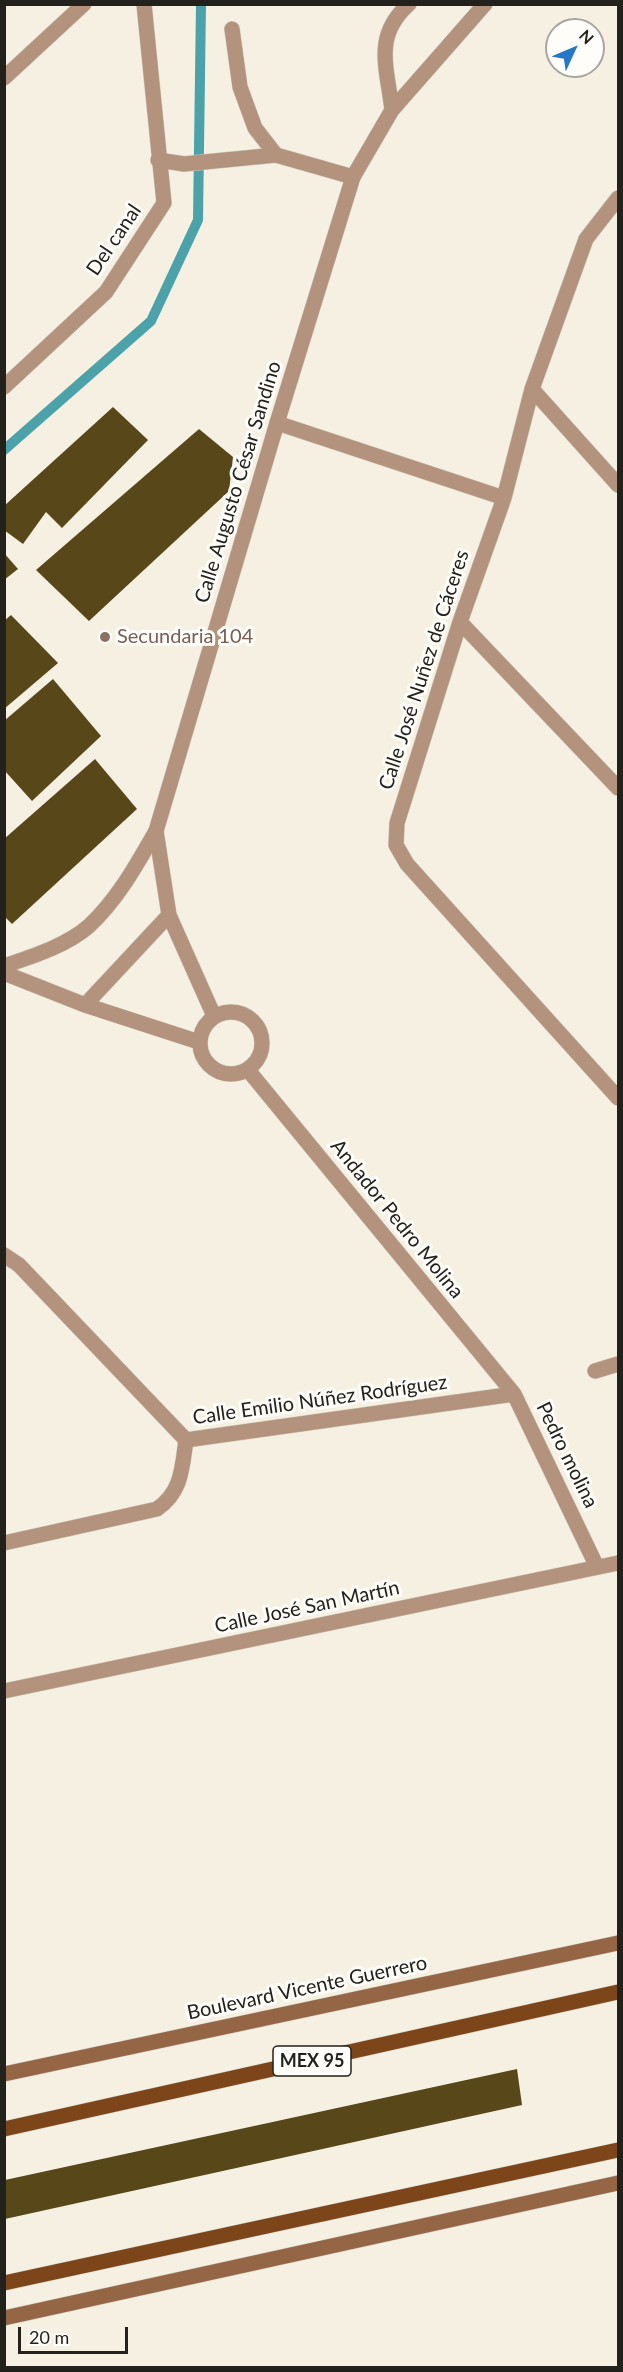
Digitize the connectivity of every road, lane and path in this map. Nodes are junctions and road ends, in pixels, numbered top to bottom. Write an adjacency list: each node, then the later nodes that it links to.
1 (84, 4): 6 (street)
2 (144, 4): 9 (street, Del canal)
3 (409, 4): 7 (street)
4 (485, 4): 7 (street, Calle Augusto César Sandino)
5 (232, 29): 8 (street)
6 (4, 78)
7 (392, 110): 10 (street, Calle Augusto César Sandino)
8 (276, 155): 9 (street); 10 (street)
9 (158, 160): 12 (street, Del canal)
10 (353, 177): 14 (street, Calle Augusto César Sandino)
11 (618, 198): 13 (street, Calle José Nuñez de Cáceres)
12 (4, 387)
13 (532, 389): 15 (street); 16 (street, Calle José Nuñez de Cáceres)
14 (277, 423): 16 (street); 19 (street, Calle Augusto César Sandino)
15 (618, 485)
16 (504, 498): 17 (street, Calle José Nuñez de Cáceres)
17 (460, 622): 18 (street); 27 (street, Calle José Nuñez de Cáceres)
18 (618, 788)
19 (156, 831): 20 (street); 21 (street, Calle Augusto César Sandino)
20 (169, 915): 23 (street); 24 (street)
21 (4, 966)
22 (4, 973): 23 (street)
23 (85, 1005): 25 (street)
24 (214, 1016): 25 (street); 26 (street)
25 (199, 1042): 26 (street)
26 (248, 1070): 31 (street, Andador Pedro Molina)
27 (618, 1098)
28 (4, 1255): 32 (street)
29 (618, 1364): 30 (street)
30 (596, 1371)
31 (514, 1394): 32 (street, Calle Emilio Núñez Rodríguez); 35 (street, Pedro molina)
32 (186, 1440): 33 (street, Calle Emilio Núñez Rodríguez)
33 (4, 1544)
34 (618, 1563): 35 (street, Calle José San Martín)
35 (597, 1567): 36 (street, Calle José San Martín)
36 (4, 1691)
37 (618, 1943): 39 (main road, Boulevard Vicente Guerrero)
38 (618, 1992): 40 (main road, MEX 95)
39 (4, 2074)
40 (4, 2128)
41 (618, 2150): 43 (main road)
42 (618, 2183): 44 (main road)
43 (4, 2283)
44 (4, 2318)

